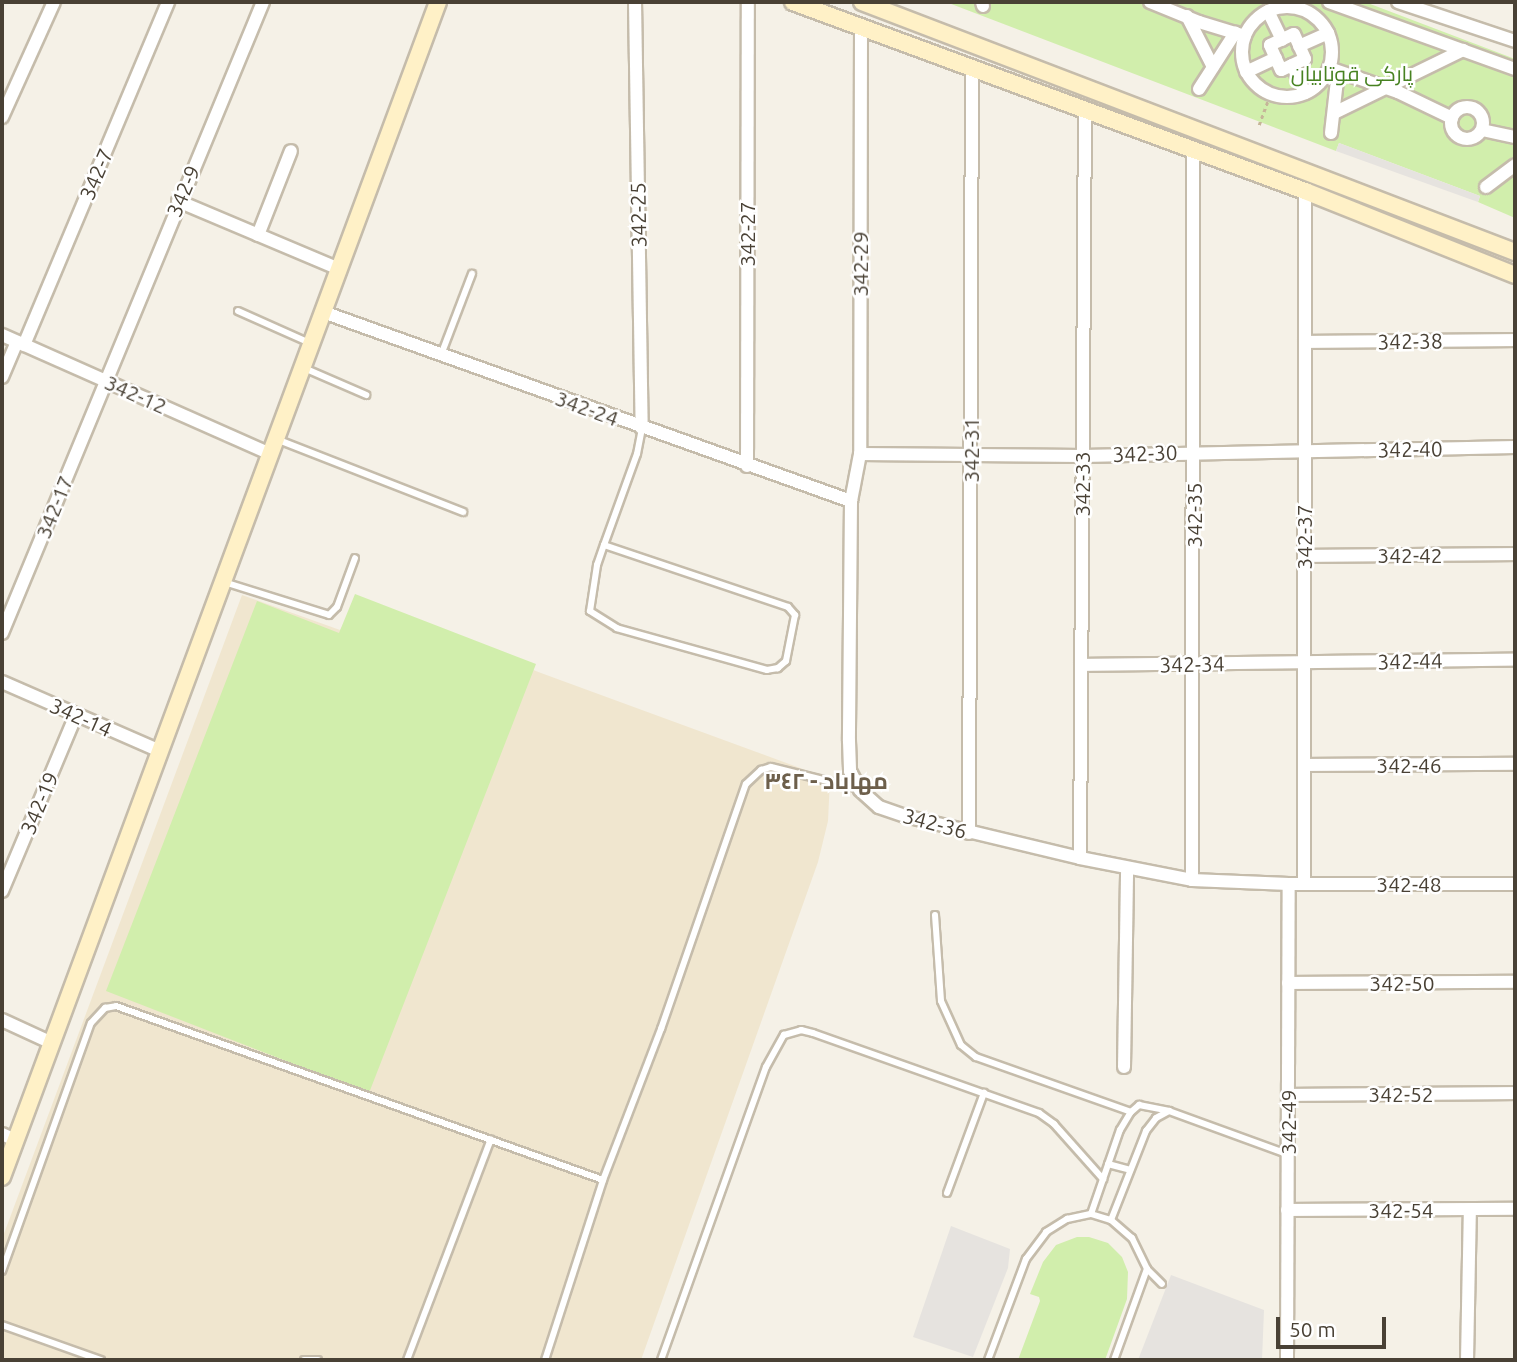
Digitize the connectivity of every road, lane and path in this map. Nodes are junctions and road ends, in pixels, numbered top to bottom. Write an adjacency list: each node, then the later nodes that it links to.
1 (54, 2): 36 (street)
2 (168, 2): 60 (street, 342-7)
3 (263, 2): 47 (street, 342-9)
4 (635, 2): 67 (street, 342-25)
5 (748, 2): 75 (street, 342-27)
6 (793, 2): 16 (main road)
7 (862, 2): 48 (main road)
8 (1150, 2): 14 (street)
9 (1329, 2): 22 (street)
10 (1398, 2): 13 (street)
11 (434, 3): 52 (main road)
12 (1303, 6): 15 (street); 17 (street)
13 (1424, 6): 20 (street)
14 (1180, 10): 18 (street); 25 (street)
15 (1268, 11): 18 (street); 19 (street)
16 (861, 26): 26 (main road); 73 (street, 342-29)
17 (1328, 33): 21 (street); 28 (street)
18 (1240, 35): 25 (street); 29 (street)
19 (1282, 40): 21 (street); 23 (street)
20 (1515, 41)
21 (1299, 46): 24 (street)
22 (1463, 50): 27 (street); 30 (street)
23 (1276, 58): 24 (street); 29 (street)
24 (1292, 65): 32 (street)
25 (1213, 67): 31 (street)
26 (972, 68): 34 (main road); 72 (street, 342-31)
27 (1515, 69)
28 (1333, 70): 30 (street); 32 (street); 35 (street)
29 (1246, 72): 33 (street)
30 (1385, 88): 35 (street); 37 (street)
31 (1199, 89)
32 (1306, 93): 33 (street)
33 (1270, 94): 38 (path)
34 (1086, 109): 42 (main road); 74 (street, 342-33)
35 (1334, 113): 40 (street)
36 (2, 117)
37 (1452, 118): 39 (street); 39 (street)
38 (1259, 125)
39 (1482, 130): 41 (street)
40 (1331, 133)
41 (1515, 137)
42 (1193, 149): 46 (main road); 71 (street, 342-35)
43 (291, 151): 49 (street)
44 (1515, 165): 45 (street)
45 (1486, 187)
46 (1305, 191): 50 (main road); 59 (street, 342-37)
47 (178, 201): 49 (street); 65 (street, 342-9)
48 (1442, 224): 50 (main road); 51 (main road)
49 (258, 235): 52 (street)
50 (1435, 243): 54 (main road)
51 (1515, 251)
52 (339, 269): 56 (main road)
53 (472, 274): 62 (lane)
54 (1515, 275)
55 (239, 311): 61 (lane)
56 (323, 312): 61 (main road); 62 (street, 342-24)
57 (2, 335): 60 (street, 342-12)
58 (1515, 340): 59 (street, 342-38)
59 (1305, 342): 70 (street, 342-37)
60 (21, 344): 64 (street, 342-7); 65 (street, 342-12)
61 (312, 344): 63 (main road)
62 (441, 355): 67 (street, 342-24)
63 (304, 368): 66 (lane); 68 (main road)
64 (2, 377)
65 (106, 381): 68 (street, 342-12); 83 (street, 342-17)
66 (366, 396)
67 (642, 428): 75 (street, 342-24); 78 (lane)
68 (273, 446): 77 (lane); 82 (main road)
69 (1515, 447): 70 (street, 342-40)
70 (1305, 450): 71 (street, 342-30); 80 (street, 342-37)
71 (1194, 451): 74 (street, 342-30); 86 (street, 342-35)
72 (971, 453): 73 (street, 342-30); 74 (street, 342-30); 94 (street, 342-31)
73 (860, 454): 76 (street, 342-29)
74 (1083, 456): 87 (street, 342-33)
75 (747, 466): 76 (street, 342-24)
76 (851, 501): 93 (street)
77 (463, 512)
78 (604, 545): 78 (lane)
79 (1515, 555): 80 (street, 342-42)
80 (1304, 556): 85 (street, 342-37)
81 (355, 558): 82 (lane)
82 (223, 582): 90 (main road)
83 (2, 633)
84 (1515, 660): 85 (street, 342-44)
85 (1304, 662): 86 (street, 342-34); 92 (street, 342-37)
86 (1194, 664): 87 (street, 342-34); 97 (street, 342-35)
87 (1081, 665): 95 (street, 342-33)
88 (2, 682): 89 (street, 342-14)
89 (76, 715): 90 (street, 342-14); 101 (street, 342-19)
90 (160, 751): 106 (main road)
91 (1515, 764): 92 (street, 342-46)
92 (1304, 765): 99 (street, 342-37)
93 (860, 790): 94 (street, 342-36); 120 (lane)
94 (969, 833): 95 (street, 342-36)
95 (1080, 858): 96 (street, 342-36)
96 (1127, 869): 97 (street, 342-36); 107 (street)
97 (1192, 880): 98 (street, 342-36)
98 (1289, 884): 99 (street, 342-36); 104 (street, 342-49)
99 (1304, 884): 100 (street, 342-48)
100 (1515, 884)
101 (2, 891)
102 (935, 915): 112 (lane)
103 (1515, 982): 104 (street, 342-50)
104 (1288, 984): 110 (street, 342-49)
105 (2, 1020): 106 (street)
106 (51, 1043): 113 (main road)
107 (1125, 1067)
108 (984, 1093): 119 (lane); 121 (lane); 136 (lane)
109 (1515, 1093): 110 (street, 342-52)
110 (1288, 1095): 115 (street, 342-49)
111 (1169, 1111): 112 (lane); 115 (lane); 117 (lane)
112 (1130, 1112): 116 (lane)
113 (8, 1137): 118 (main road)
114 (491, 1139): 120 (lane); 128 (lane); 134 (lane)
115 (1287, 1154): 123 (street, 342-49)
116 (1108, 1164): 117 (lane); 119 (lane)
117 (1130, 1170): 126 (lane)
118 (2, 1177)
119 (1103, 1179): 125 (lane)
120 (603, 1180): 135 (lane)
121 (947, 1193)
122 (1515, 1209): 124 (street, 342-54)
123 (1287, 1210): 124 (street, 342-54); 139 (street, 342-49)
124 (1470, 1210): 140 (street)
125 (1091, 1214): 126 (lane); 137 (lane)
126 (1111, 1220): 127 (lane)
127 (1147, 1269): 129 (lane); 138 (lane)
128 (2, 1271)
129 (1163, 1284)
130 (2, 1325): 131 (lane)
131 (101, 1360)
132 (304, 1360): 133 (lane)
133 (318, 1360)
134 (407, 1360)
135 (545, 1360)
136 (660, 1360)
137 (988, 1360)
138 (1114, 1360)
139 (1287, 1360)
140 (1467, 1360)

